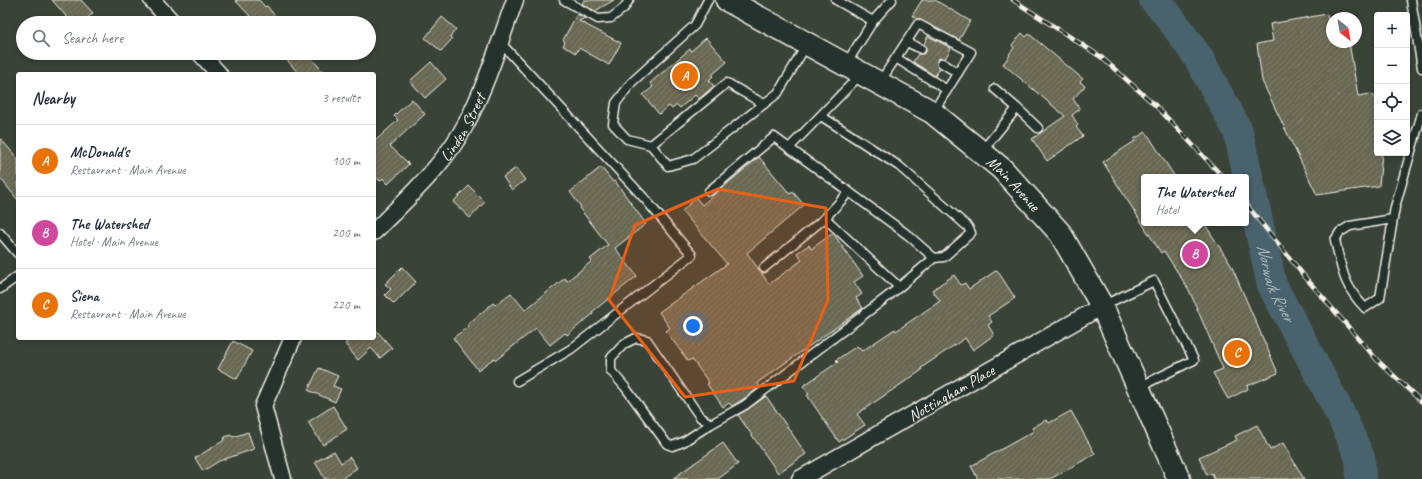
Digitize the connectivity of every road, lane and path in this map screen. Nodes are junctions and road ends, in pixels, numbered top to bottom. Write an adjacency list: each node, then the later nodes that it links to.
1 (152, 0): 10 (street)
2 (515, 0): 12 (street, Linden Street)
3 (564, 0): 4 (lane)
4 (629, 0)
5 (708, 0): 31 (lane)
6 (727, 0): 14 (main road, Main Avenue)
7 (836, 0): 11 (lane)
8 (892, 0): 11 (lane)
9 (1411, 0): 19 (lane)
10 (167, 16)
11 (873, 21): 22 (lane)
12 (499, 41): 38 (street, Linden Street); 48 (lane)
13 (907, 42): 15 (lane); 16 (lane); 21 (lane)
14 (807, 43): 22 (main road, Main Avenue); 25 (lane)
15 (920, 49)
16 (896, 58): 22 (lane); 24 (lane)
17 (206, 60): 20 (street)
18 (942, 63): 21 (lane)
19 (1422, 68)
20 (217, 72)
21 (958, 73): 24 (lane)
22 (862, 74): 27 (main road, Main Avenue); 29 (lane)
23 (995, 88): 26 (lane)
24 (947, 90): 27 (lane)
25 (764, 104): 31 (lane); 31 (lane)
26 (1017, 108): 30 (lane); 33 (lane)
27 (932, 112): 33 (main road, Main Avenue)
28 (1422, 113): 37 (lane)
29 (821, 116): 32 (lane); 41 (lane)
30 (1038, 128)
31 (652, 145)
32 (789, 148): 34 (lane); 35 (lane)
33 (981, 152): 46 (main road, Main Avenue)
34 (709, 191)
35 (849, 192): 36 (lane); 41 (lane)
36 (825, 218): 42 (lane); 44 (lane)
37 (1393, 219): 37 (lane)
38 (376, 230)
39 (0, 233): 40 (lane)
40 (16, 252)
41 (934, 258): 44 (lane)
42 (764, 268)
43 (16, 277): 45 (lane)
44 (899, 287): 50 (lane)
45 (0, 289)
46 (1102, 306): 49 (main road, Main Avenue); 49 (lane); 52 (street, Nottingham Place)
47 (292, 340): 51 (street)
48 (517, 380)
49 (1139, 388): 53 (main road, Main Avenue)
50 (711, 424): 50 (lane)
51 (283, 479)
52 (800, 479)
53 (1179, 479)

